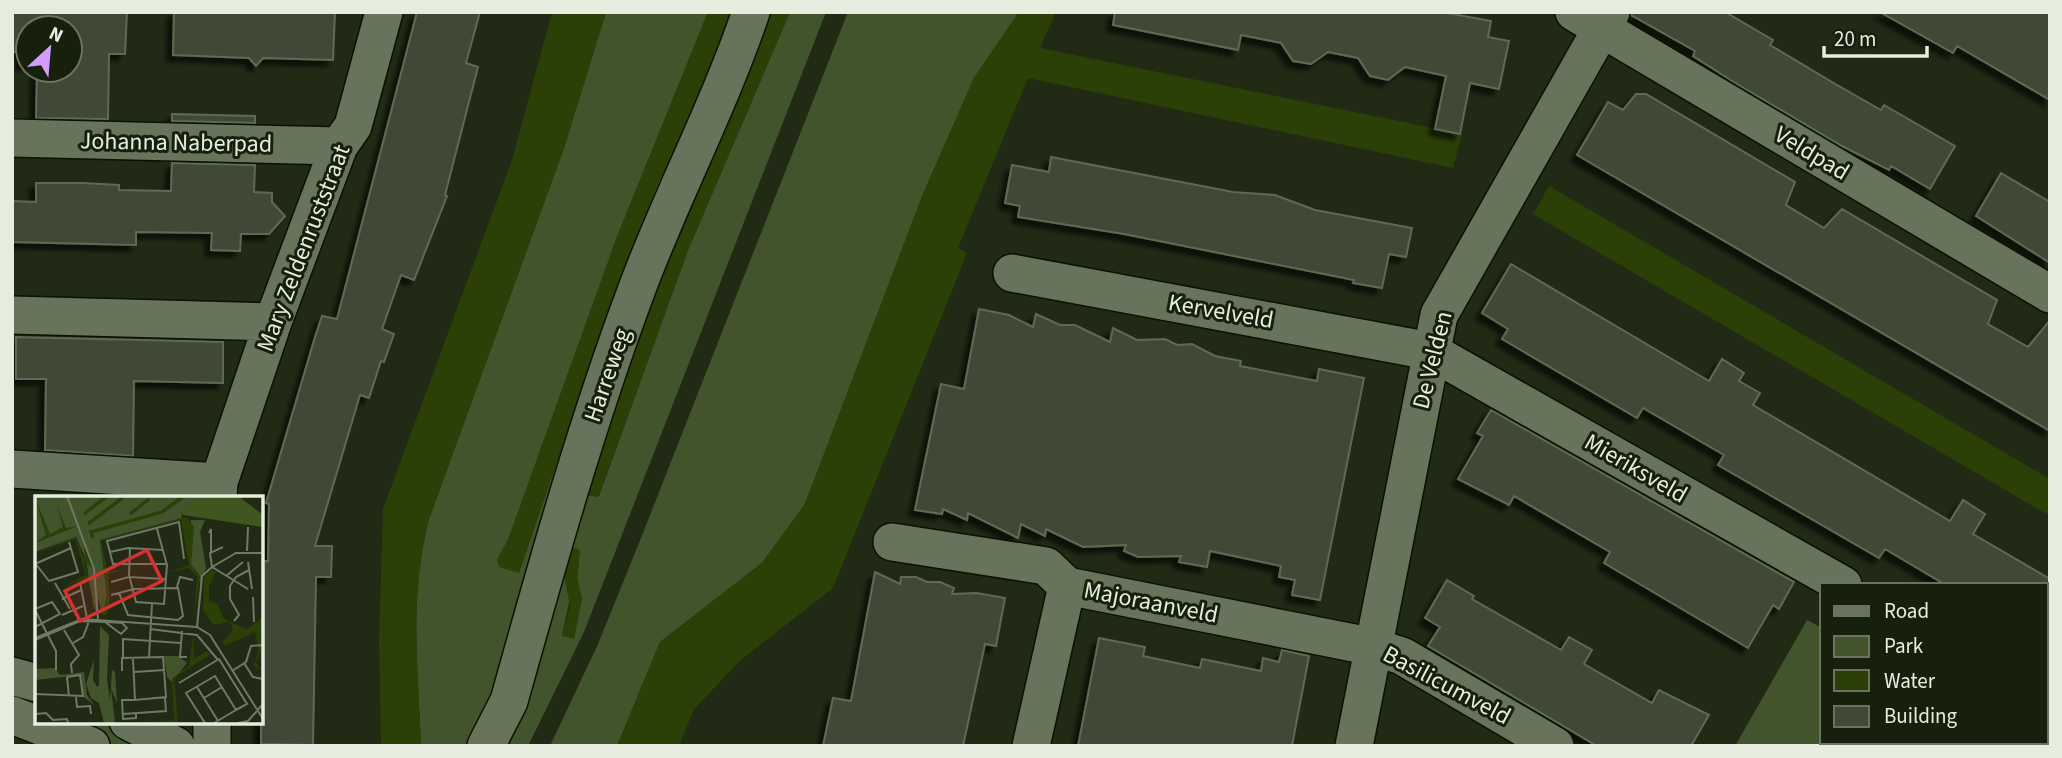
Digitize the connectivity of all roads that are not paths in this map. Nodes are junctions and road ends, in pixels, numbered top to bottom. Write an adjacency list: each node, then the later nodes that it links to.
1 (384, 12): 5 (street, Mary Zeldenruststraat)
2 (751, 12): 25 (street, Harreweg)
3 (1595, 17): 7 (street, Veldpad); 10 (street, De Velden)
4 (12, 138): 5 (street, Johanna Naberpad)
5 (339, 146): 9 (street, Mary Zeldenruststraat)
6 (1012, 273): 10 (street, Kervelveld)
7 (2050, 294)
8 (12, 315): 9 (street)
9 (273, 322): 12 (street, Mary Zeldenruststraat)
10 (1430, 352): 14 (street, Mieriksveld); 16 (street, De Velden)
11 (12, 470): 12 (street, Mary Zeldenruststraat)
12 (219, 490)
13 (892, 542): 15 (street, Majoraanveld)
14 (1839, 583)
15 (1067, 586): 16 (street, Majoraanveld); 26 (street)
16 (1374, 646): 27 (street, De Velden); 28 (street, Basilicumveld)
17 (12, 676): 18 (street)
18 (35, 683)
19 (12, 715): 22 (street)
20 (132, 723): 23 (street)
21 (212, 723): 24 (street)
22 (91, 746)
23 (176, 746)
24 (212, 746)
25 (486, 746)
26 (1031, 746)
27 (1354, 746)
28 (1555, 746)

